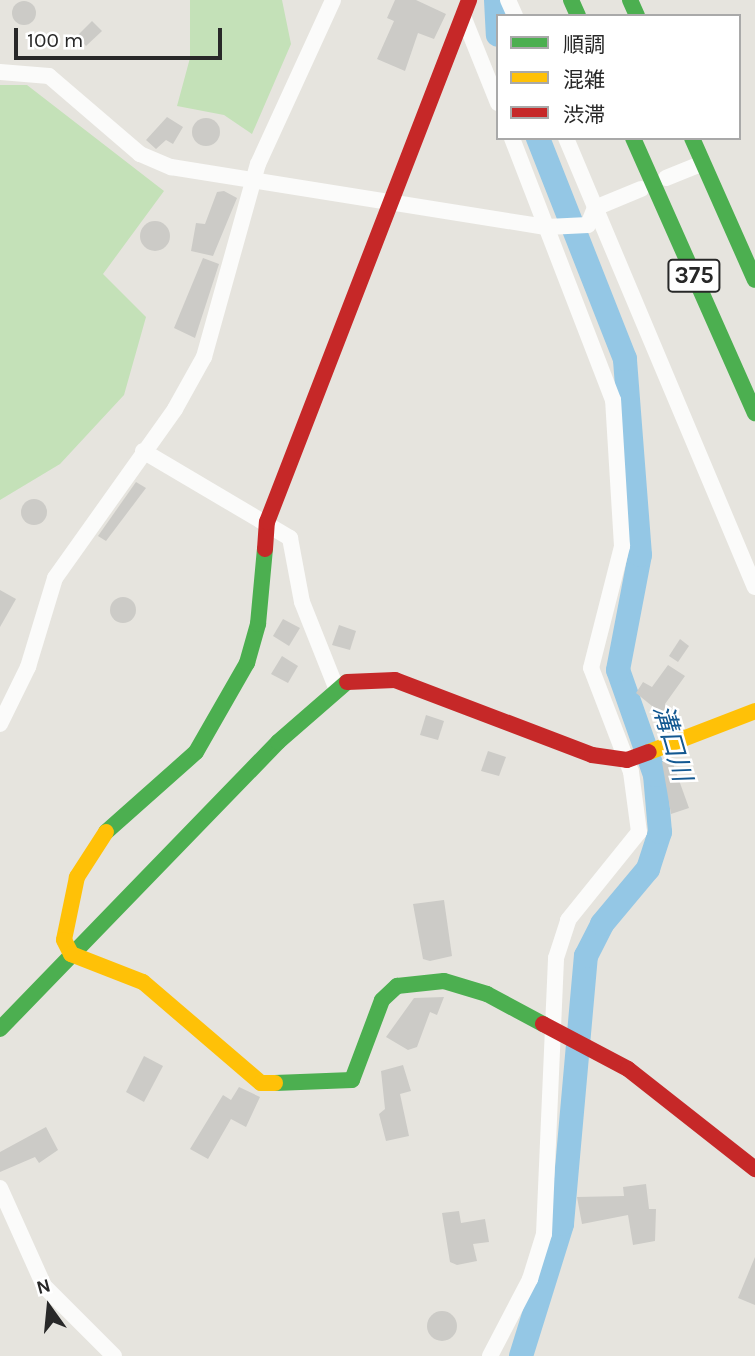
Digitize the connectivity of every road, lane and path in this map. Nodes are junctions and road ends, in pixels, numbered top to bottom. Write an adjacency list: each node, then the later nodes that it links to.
1 (333, 0): 12 (street)
2 (469, 0): 3 (main road)
3 (463, 16): 5 (street); 14 (main road)
4 (0, 72): 12 (street)
5 (496, 98)
6 (513, 140): 16 (street)
7 (567, 140): 15 (street)
8 (634, 140): 18 (main road, 375)
9 (693, 140): 10 (main road)
10 (704, 163): 11 (street); 17 (main road)
11 (666, 178)
12 (255, 179): 14 (street); 19 (street)
13 (641, 188): 15 (street)
14 (392, 200): 16 (street); 20 (main road)
15 (595, 208): 16 (street); 21 (street)
16 (547, 227): 25 (street)
17 (755, 280)
18 (755, 413)
19 (143, 451): 20 (street); 24 (street)
20 (267, 522): 22 (street); 26 (main road)
21 (755, 587)
22 (337, 690): 25 (main road); 26 (main road)
23 (755, 711): 25 (main road)
24 (0, 724)
25 (627, 760): 27 (street)
26 (71, 954): 27 (main road); 28 (main road)
27 (548, 1021): 29 (main road); 32 (street)
28 (0, 1029)
29 (755, 1169)
30 (0, 1188): 31 (street)
31 (114, 1356)
32 (490, 1356)

